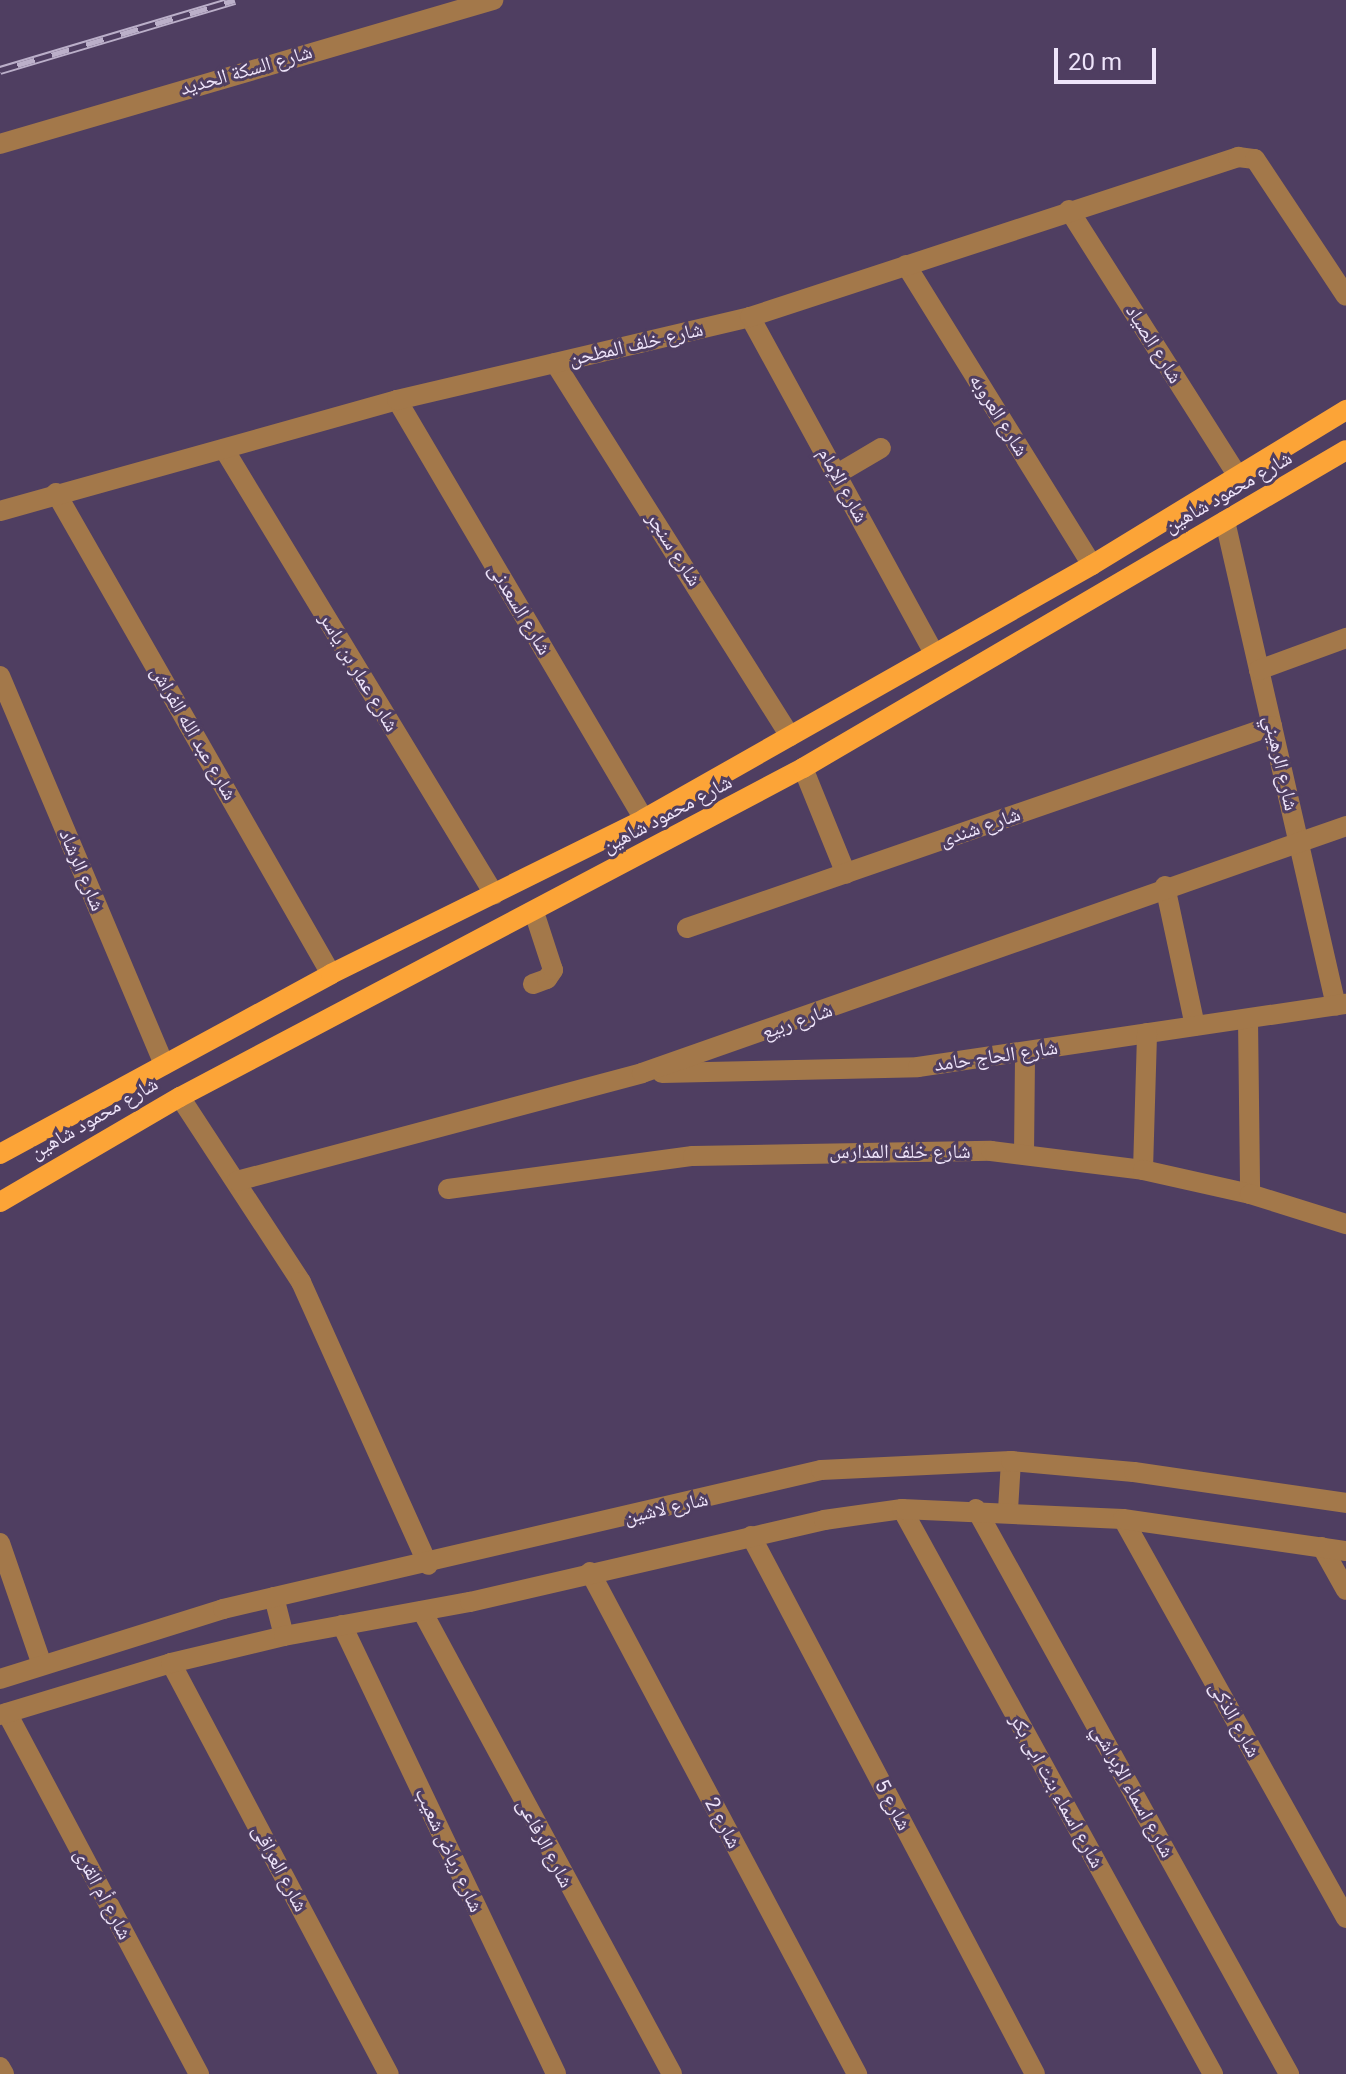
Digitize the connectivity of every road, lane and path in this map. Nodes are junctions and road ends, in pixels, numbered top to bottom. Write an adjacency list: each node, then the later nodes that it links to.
1 (493, 0): 2 (street, شارع السكة الحديد)
2 (0, 144)
3 (1069, 210): 4 (street, شارع خلف المطحن); 5 (street, شارع خلف المطحن); 14 (street, شارع الصياد)
4 (906, 265): 6 (street, شارع خلف المطحن); 18 (street, شارع العروبه)
5 (1346, 296)
6 (750, 317): 7 (street, شارع خلف المطحن); 13 (street, شارع الإمام)
7 (555, 363): 8 (street, شارع خلف المطحن); 24 (street, شارع سنجر)
8 (397, 400): 11 (street, شارع خلف المطحن); 26 (street, شارع السعدنى)
9 (1346, 410): 14 (main road, شارع محمود شاهين)
10 (881, 448): 13 (street)
11 (224, 449): 15 (street, شارع خلف المطحن); 31 (street, شارع عمار بن ياسر)
12 (1346, 450): 17 (main road, شارع محمود شاهين)
13 (837, 474): 20 (street, شارع الإمام)
14 (1239, 478): 18 (main road, شارع محمود شاهين)
15 (56, 493): 16 (street, شارع خلف المطحن); 34 (street, شارع عبد الله الفراش)
16 (0, 511)
17 (1225, 521): 21 (street, شارع الرهيني); 25 (main road, شارع محمود شاهين)
18 (1092, 565): 20 (main road, شارع محمود شاهين)
19 (1346, 638): 21 (street)
20 (934, 653): 24 (main road, شارع محمود شاهين)
21 (1259, 670): 23 (street, شارع الرهيني)
22 (0, 676): 41 (street, شارع الرشاد)
23 (1272, 726): 28 (street, شارع الرهيني); 29 (street, شارع شندى)
24 (790, 736): 26 (main road, شارع محمود شاهين)
25 (803, 768): 29 (street); 32 (main road, شارع محمود شاهين)
26 (644, 819): 31 (main road, شارع محمود شاهين)
27 (1346, 826): 28 (street, شارع ربيع)
28 (1299, 842): 30 (street, شارع ربيع); 36 (street, شارع الرهيني)
29 (846, 874): 33 (street, شارع شندى)
30 (1165, 886): 38 (street); 42 (street, شارع ربيع)
31 (494, 894): 34 (main road, شارع محمود شاهين)
32 (534, 912): 35 (street); 43 (main road, شارع محمود شاهين)
33 (687, 928)
34 (331, 974): 41 (main road, شارع محمود شاهين)
35 (533, 984)
36 (1341, 1004): 37 (street, شارع الحاج حامد)
37 (1248, 1019): 38 (street, شارع الحاج حامد); 49 (street)
38 (1195, 1026): 39 (street, شارع الحاج حامد)
39 (1147, 1033): 40 (street, شارع الحاج حامد); 46 (street)
40 (1025, 1052): 42 (street, شارع الحاج حامد); 45 (street)
41 (164, 1065): 44 (main road, شارع محمود شاهين)
42 (642, 1073): 47 (street, شارع ربيع)
43 (180, 1097): 47 (street); 50 (main road, شارع محمود شاهين)
44 (0, 1154)
45 (1024, 1154): 46 (street, شارع خلف المدارس); 48 (street, شارع خلف المدارس)
46 (1143, 1170): 49 (street, شارع خلف المدارس)
47 (237, 1181): 62 (street)
48 (448, 1189)
49 (1250, 1194): 51 (street, شارع خلف المدارس)
50 (0, 1202)
51 (1346, 1224)
52 (1011, 1461): 53 (street, شارع لاشين); 56 (street); 62 (street, شارع لاشين)
53 (1346, 1503)
54 (902, 1509): 55 (street); 58 (street); 82 (street, شارع اسماء بنت ابى بكر)
55 (976, 1509): 56 (street); 83 (street, شارع اسماء الإبراشي)
56 (1008, 1510): 57 (street)
57 (1123, 1519): 60 (street); 73 (street, شارع الذكى)
58 (751, 1536): 63 (street); 81 (street, شارع 5)
59 (0, 1543): 70 (street)
60 (1322, 1547): 61 (street); 64 (street)
61 (1346, 1551)
62 (428, 1565): 65 (street, شارع لاشين)
63 (590, 1572): 66 (street); 80 (street, شارع 2)
64 (1346, 1590)
65 (274, 1597): 68 (street); 70 (street, شارع لاشين)
66 (422, 1611): 67 (street); 79 (street, شارع الرفاعى)
67 (342, 1625): 68 (street); 78 (street, شارع رياض شعيب)
68 (284, 1636): 69 (street)
69 (171, 1663): 72 (street); 77 (street, شارع العراقى)
70 (42, 1665): 71 (street, شارع لاشين)
71 (0, 1679)
72 (4, 1714): 76 (street, شارع أم القرى)
73 (1346, 1918)
74 (0, 2067): 75 (street)
75 (4, 2074)
76 (199, 2074)
77 (389, 2074)
78 (556, 2074)
79 (672, 2074)
80 (857, 2074)
81 (1035, 2074)
82 (1213, 2074)
83 (1289, 2074)

